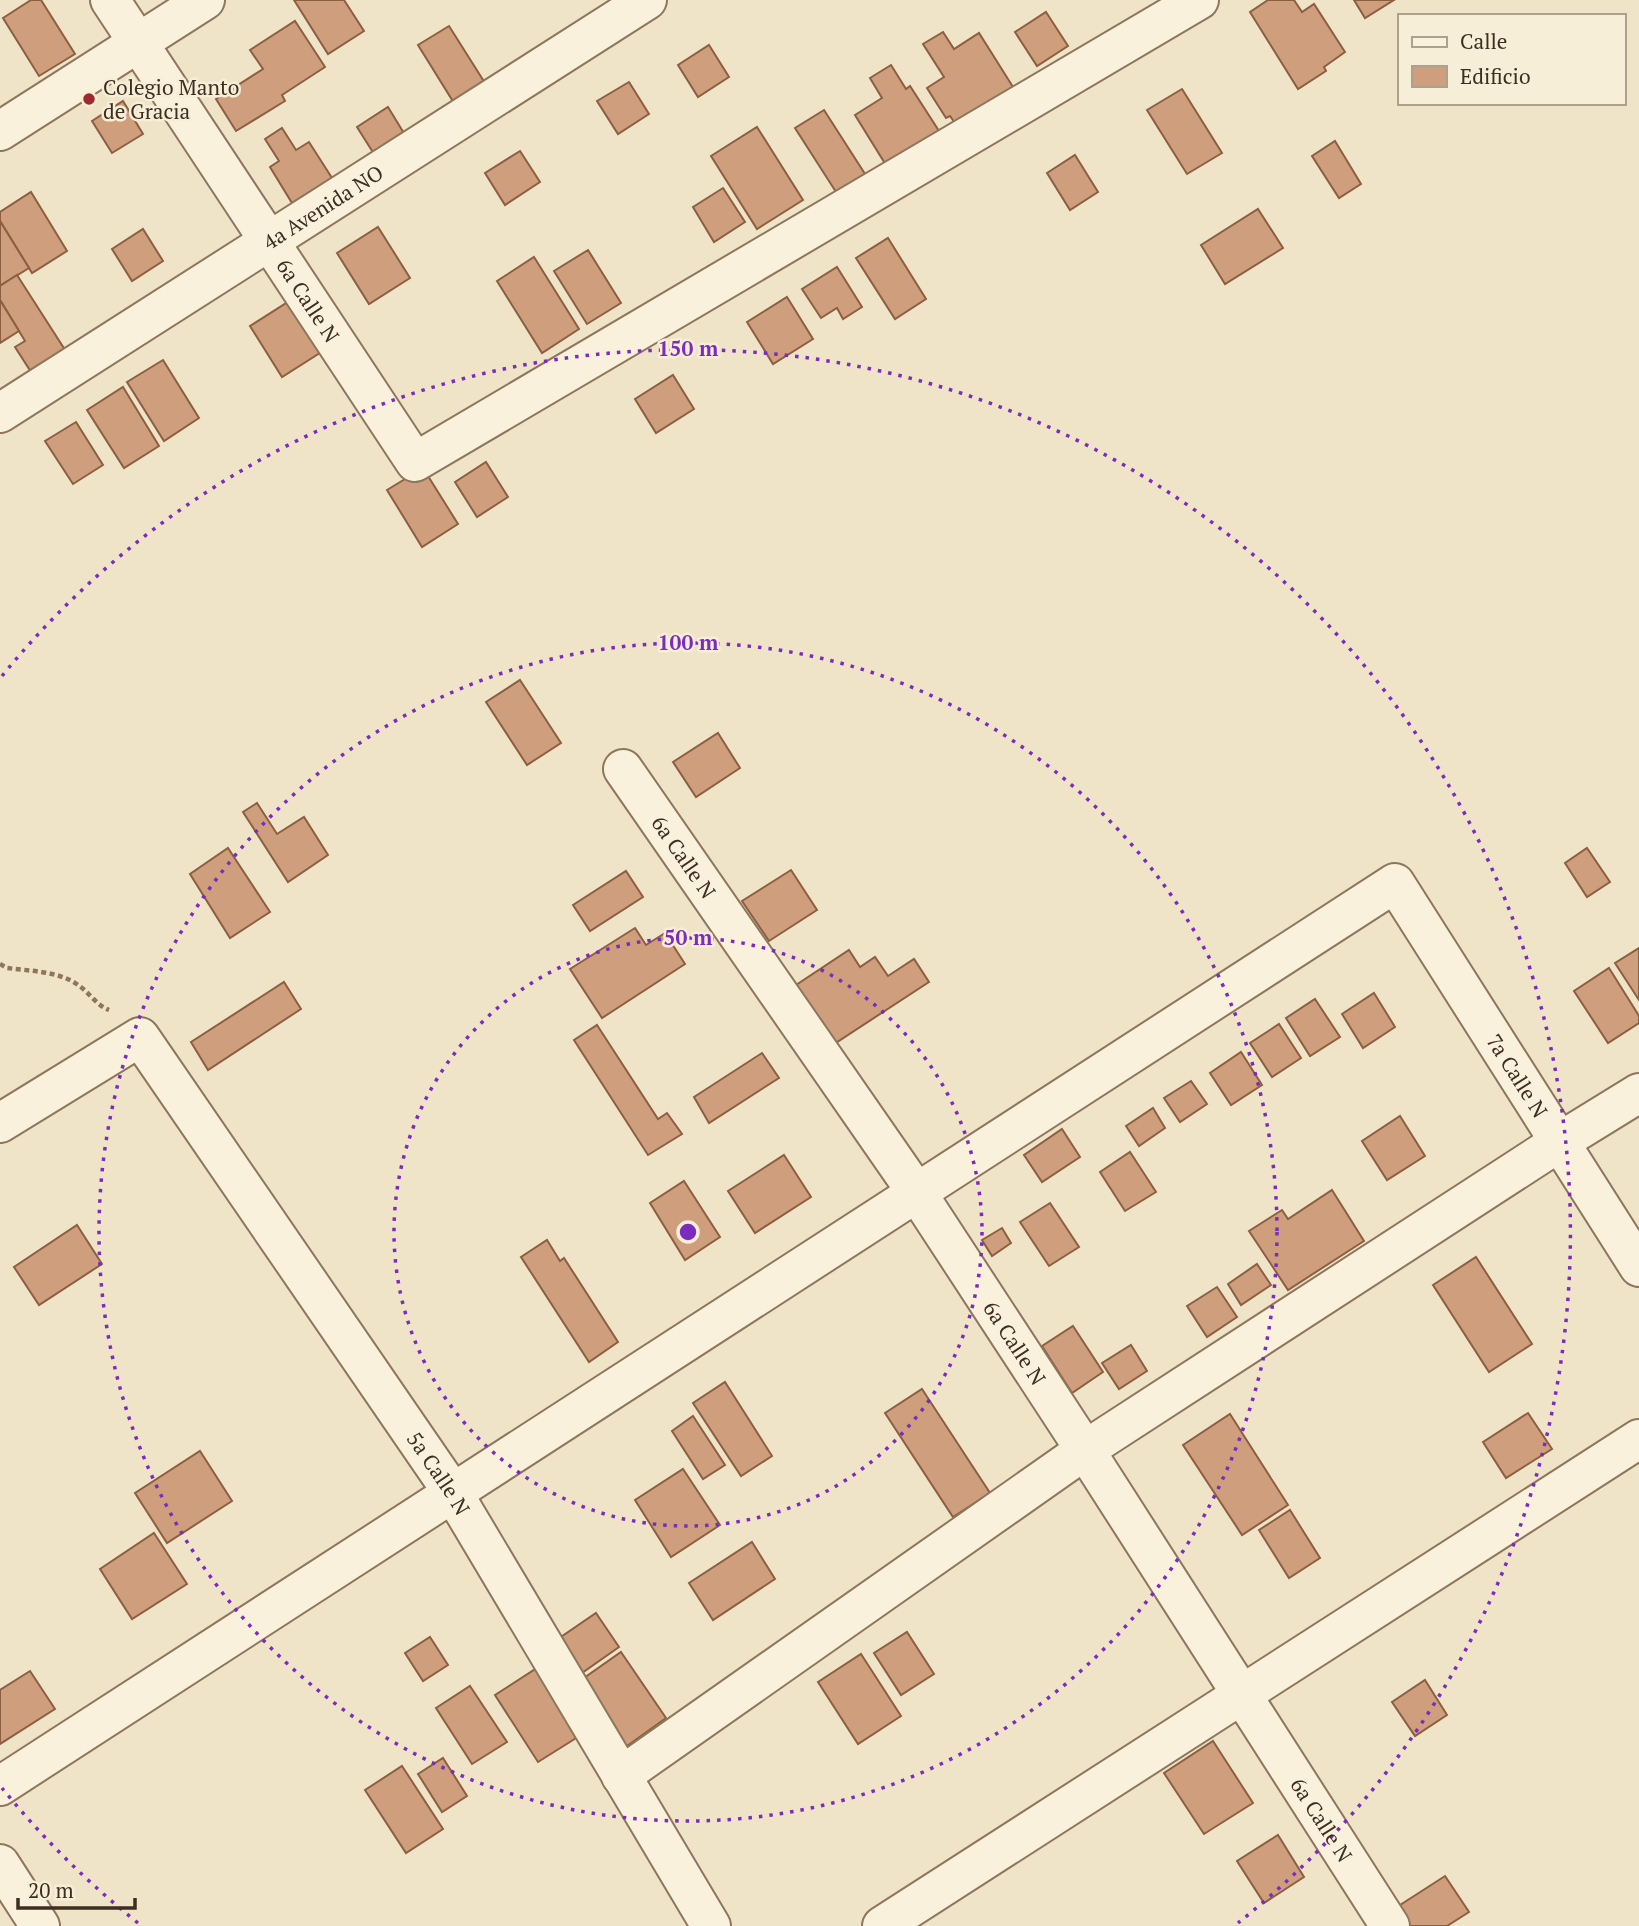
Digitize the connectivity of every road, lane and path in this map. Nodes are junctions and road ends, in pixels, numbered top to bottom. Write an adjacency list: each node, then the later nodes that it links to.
1 (110, 0): 5 (street, 6a Calle N)
2 (205, 0): 5 (street)
3 (647, 0): 7 (street, 4a Avenida NO)
4 (1199, 0): 7 (street, 6a Calle N)
5 (138, 42): 6 (street); 7 (street, 6a Calle N)
6 (0, 131)
7 (270, 240): 8 (street, 4a Avenida NO)
8 (0, 413)
9 (623, 769): 15 (street, 6a Calle N)
10 (0, 964): 11 (path)
11 (140, 1037): 13 (street); 19 (street, 5a Calle N)
12 (1639, 1092): 14 (street)
13 (0, 1123)
14 (1561, 1142): 15 (street, 7a Calle N); 16 (street, 7a Calle N); 18 (street)
15 (917, 1193): 18 (street, 6a Calle N); 19 (street)
16 (1639, 1268)
17 (1639, 1439): 20 (street)
18 (1085, 1450): 20 (street, 6a Calle N); 21 (street)
19 (453, 1493): 21 (street, 5a Calle N); 22 (street)
20 (1241, 1695): 26 (street); 27 (street, 6a Calle N)
21 (621, 1776): 25 (street, 5a Calle N)
22 (0, 1786)
23 (0, 1864): 24 (street)
24 (40, 1926)
25 (711, 1926)
26 (882, 1926)
27 (1390, 1926)

